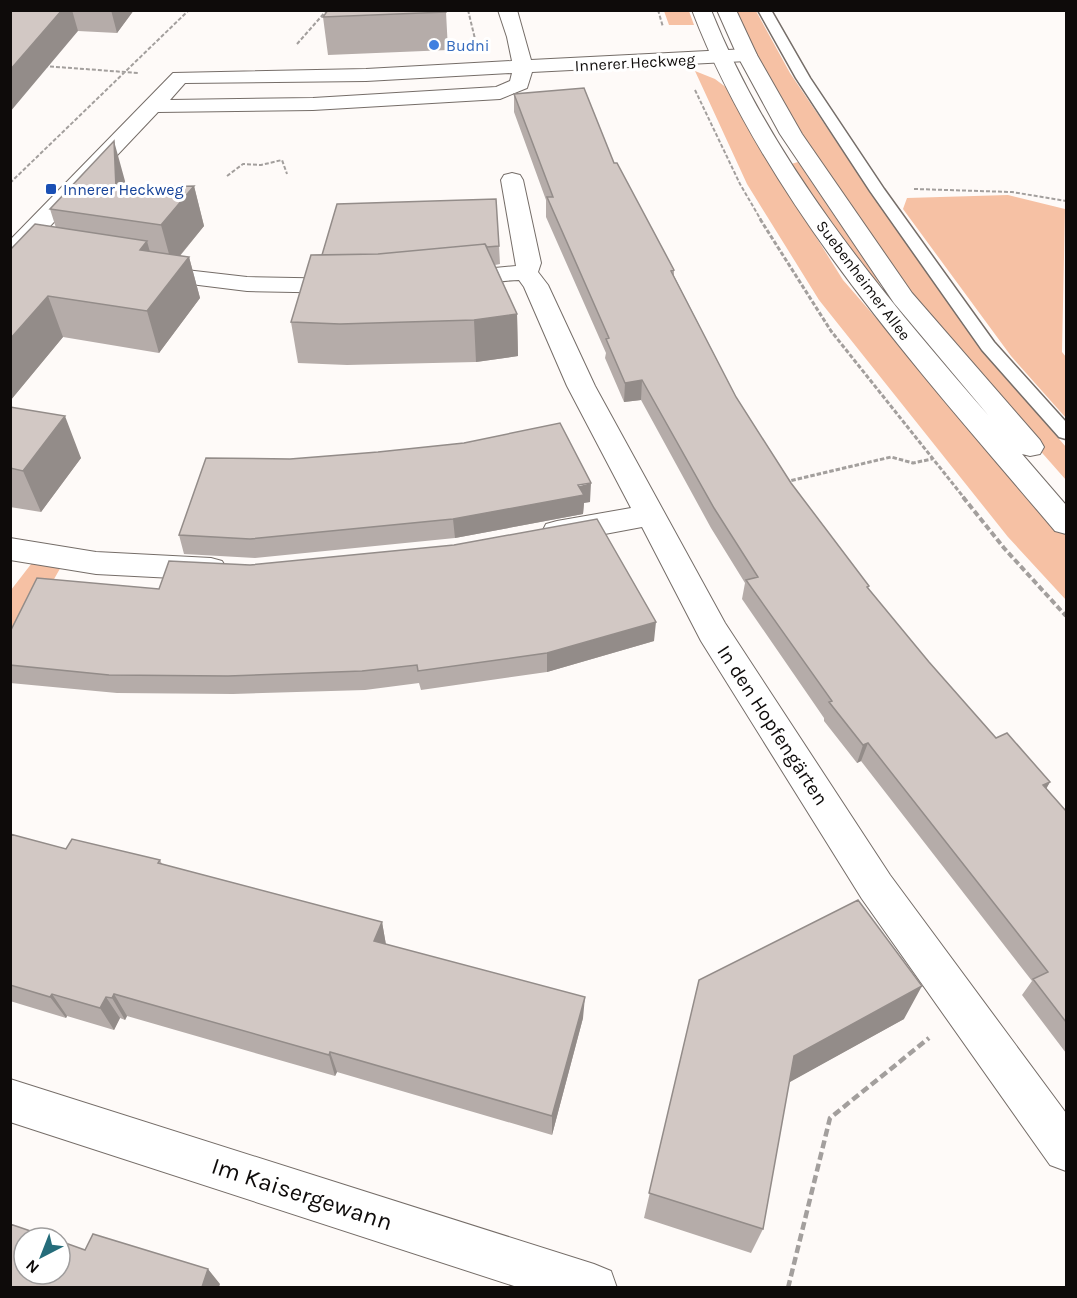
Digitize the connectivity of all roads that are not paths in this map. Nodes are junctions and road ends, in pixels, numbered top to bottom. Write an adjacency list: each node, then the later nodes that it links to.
1 (507, 10): 7 (street)
2 (701, 10): 6 (street, Suebenheimer Allee)
3 (726, 10): 5 (street, Suebenheimer Allee)
4 (764, 10): 16 (lane)
5 (747, 55): 6 (street, Innerer Heckweg); 17 (street, Suebenheimer Allee)
6 (719, 57): 7 (street, Innerer Heckweg); 19 (street, Suebenheimer Allee)
7 (524, 69): 8 (street, Innerer Heckweg); 8 (street)
8 (154, 106): 10 (street)
9 (512, 180): 13 (street)
10 (13, 252): 11 (street)
11 (48, 255)
12 (126, 269): 15 (street)
13 (526, 273): 14 (street); 18 (street, In den Hopfengärten)
14 (430, 281)
15 (373, 286)
16 (1066, 433)
17 (1066, 490)
18 (650, 515): 20 (street); 24 (street, In den Hopfengärten)
19 (1066, 524)
20 (535, 536)
21 (10, 549): 22 (street)
22 (243, 571)
23 (10, 1100): 25 (street, Im Kaisergewann)
24 (1066, 1149)
25 (594, 1287)

